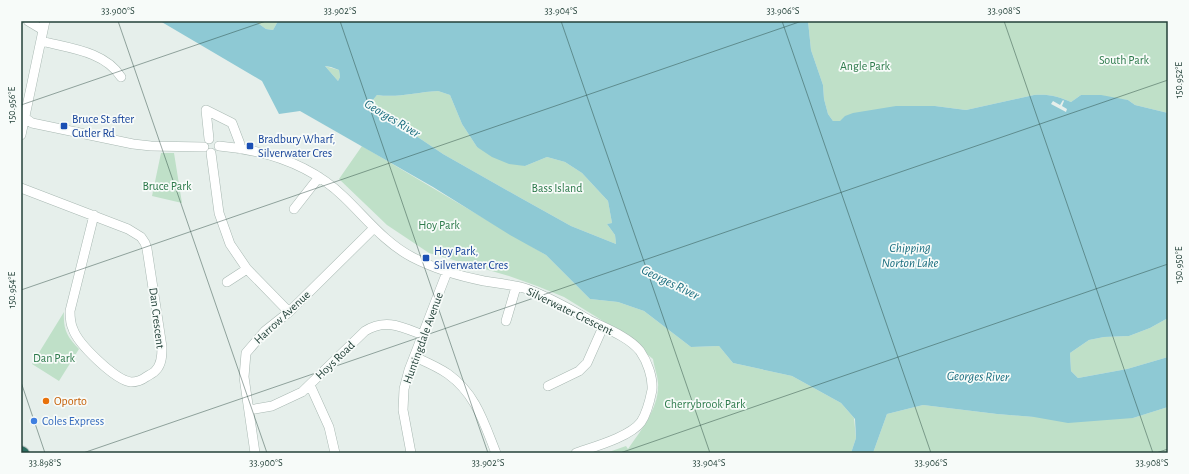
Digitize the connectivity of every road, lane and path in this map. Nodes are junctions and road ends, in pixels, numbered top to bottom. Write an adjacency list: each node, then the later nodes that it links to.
1 (28, 21): 2 (street)
2 (44, 26): 3 (street)
3 (41, 42): 4 (street); 5 (street)
4 (122, 77)
5 (23, 116): 6 (street); 10 (street)
6 (21, 135)
7 (209, 139): 8 (street); 9 (street); 10 (street)
8 (218, 146): 9 (street, Silverwater Crescent); 10 (street)
9 (240, 148): 11 (street, Silverwater Crescent)
10 (207, 150): 16 (street)
11 (319, 177): 13 (street); 15 (street, Silverwater Crescent)
12 (21, 188): 14 (street, Dan Crescent)
13 (294, 209)
14 (94, 215): 14 (street, Dan Crescent)
15 (374, 228): 17 (street, Silverwater Crescent); 20 (street, Harrow Avenue)
16 (247, 269): 18 (street); 20 (street)
17 (447, 272): 19 (street, Silverwater Crescent); 23 (street, Huntingdale Avenue)
18 (227, 282)
19 (516, 287): 21 (street); 22 (street, Silverwater Crescent)
20 (289, 312): 27 (street, Harrow Avenue)
21 (506, 321)
22 (603, 327): 26 (street); 32 (street, Silverwater Crescent)
23 (423, 335): 24 (street, Huntingdale Avenue); 25 (street, Hoys Road)
24 (415, 357): 30 (street, Huntingdale Avenue); 31 (street)
25 (310, 385): 27 (street, Hoys Road); 29 (street)
26 (548, 386)
27 (249, 410): 28 (street, Harrow Avenue)
28 (255, 453)
29 (335, 453)
30 (411, 453)
31 (496, 453)
32 (576, 453)

